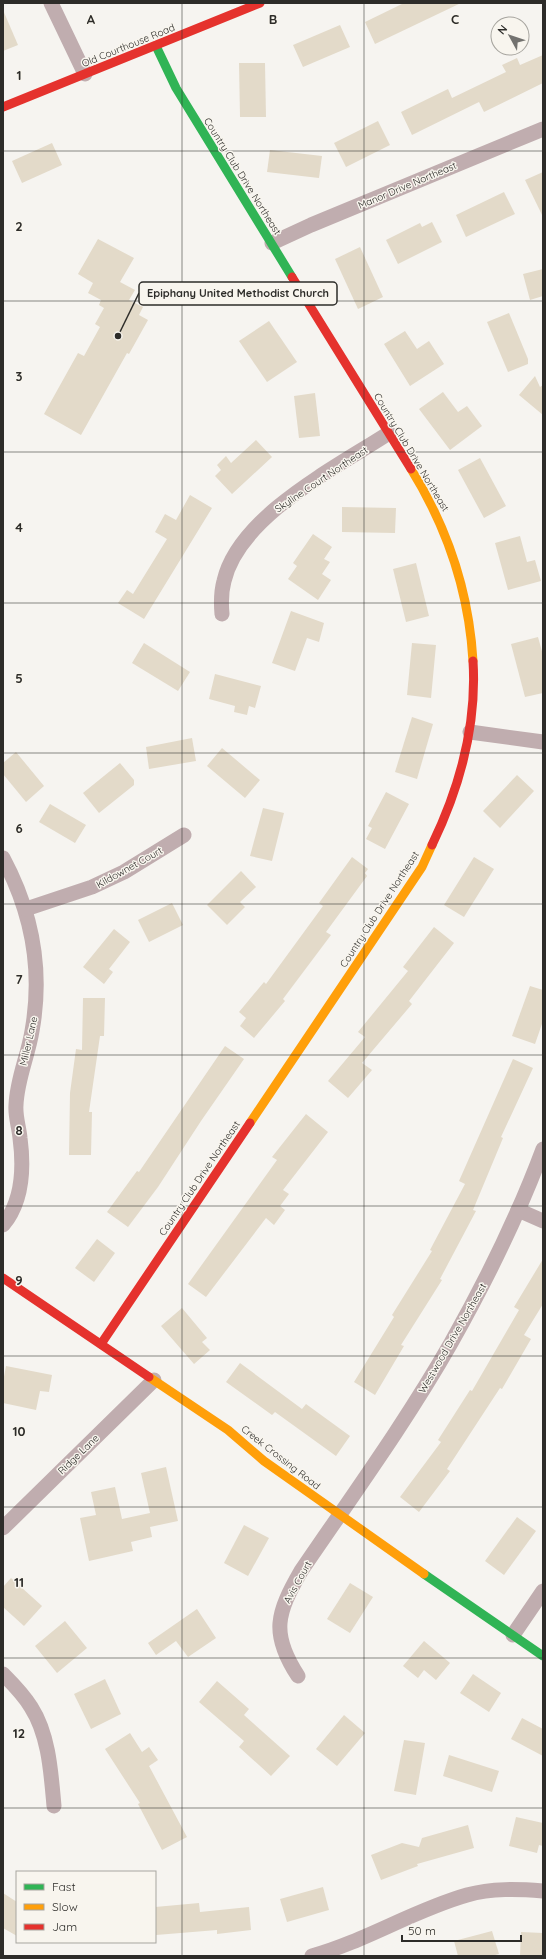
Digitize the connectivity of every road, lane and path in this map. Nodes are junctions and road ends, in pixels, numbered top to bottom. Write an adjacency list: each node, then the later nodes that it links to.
1 (51, 3): 4 (street)
2 (260, 3): 3 (street, Old Courthouse Road)
3 (156, 46): 4 (street, Old Courthouse Road); 7 (street, Country Club Drive Northeast)
4 (85, 74): 5 (street, Old Courthouse Road)
5 (3, 107)
6 (543, 129): 7 (street, Manor Drive Northeast)
7 (272, 244): 8 (street, Country Club Drive Northeast)
8 (389, 433): 9 (street, Skyline Court Northeast); 10 (street, Country Club Drive Northeast)
9 (222, 614)
10 (470, 732): 11 (street); 20 (street, Country Club Drive Northeast)
11 (543, 742)
12 (184, 835): 14 (street, Kildownet Court)
13 (3, 858): 14 (street, Miller Lane)
14 (26, 908): 18 (street, Miller Lane)
15 (543, 1149): 16 (street, Westwood Drive Northeast)
16 (518, 1210): 17 (street); 22 (street, Westwood Drive Northeast)
17 (543, 1221)
18 (3, 1225)
19 (3, 1278): 20 (street, Creek Crossing Road)
20 (101, 1344): 21 (street, Creek Crossing Road)
21 (154, 1380): 22 (street, Creek Crossing Road); 23 (street, Ridge Lane)
22 (339, 1515): 25 (street, Creek Crossing Road); 28 (street, Avis Court)
23 (3, 1528)
24 (543, 1591): 25 (street)
25 (513, 1635): 26 (street, Creek Crossing Road)
26 (543, 1656)
27 (3, 1674): 29 (street)
28 (298, 1676)
29 (54, 1806)
30 (543, 1891): 31 (street)
31 (312, 1956)

